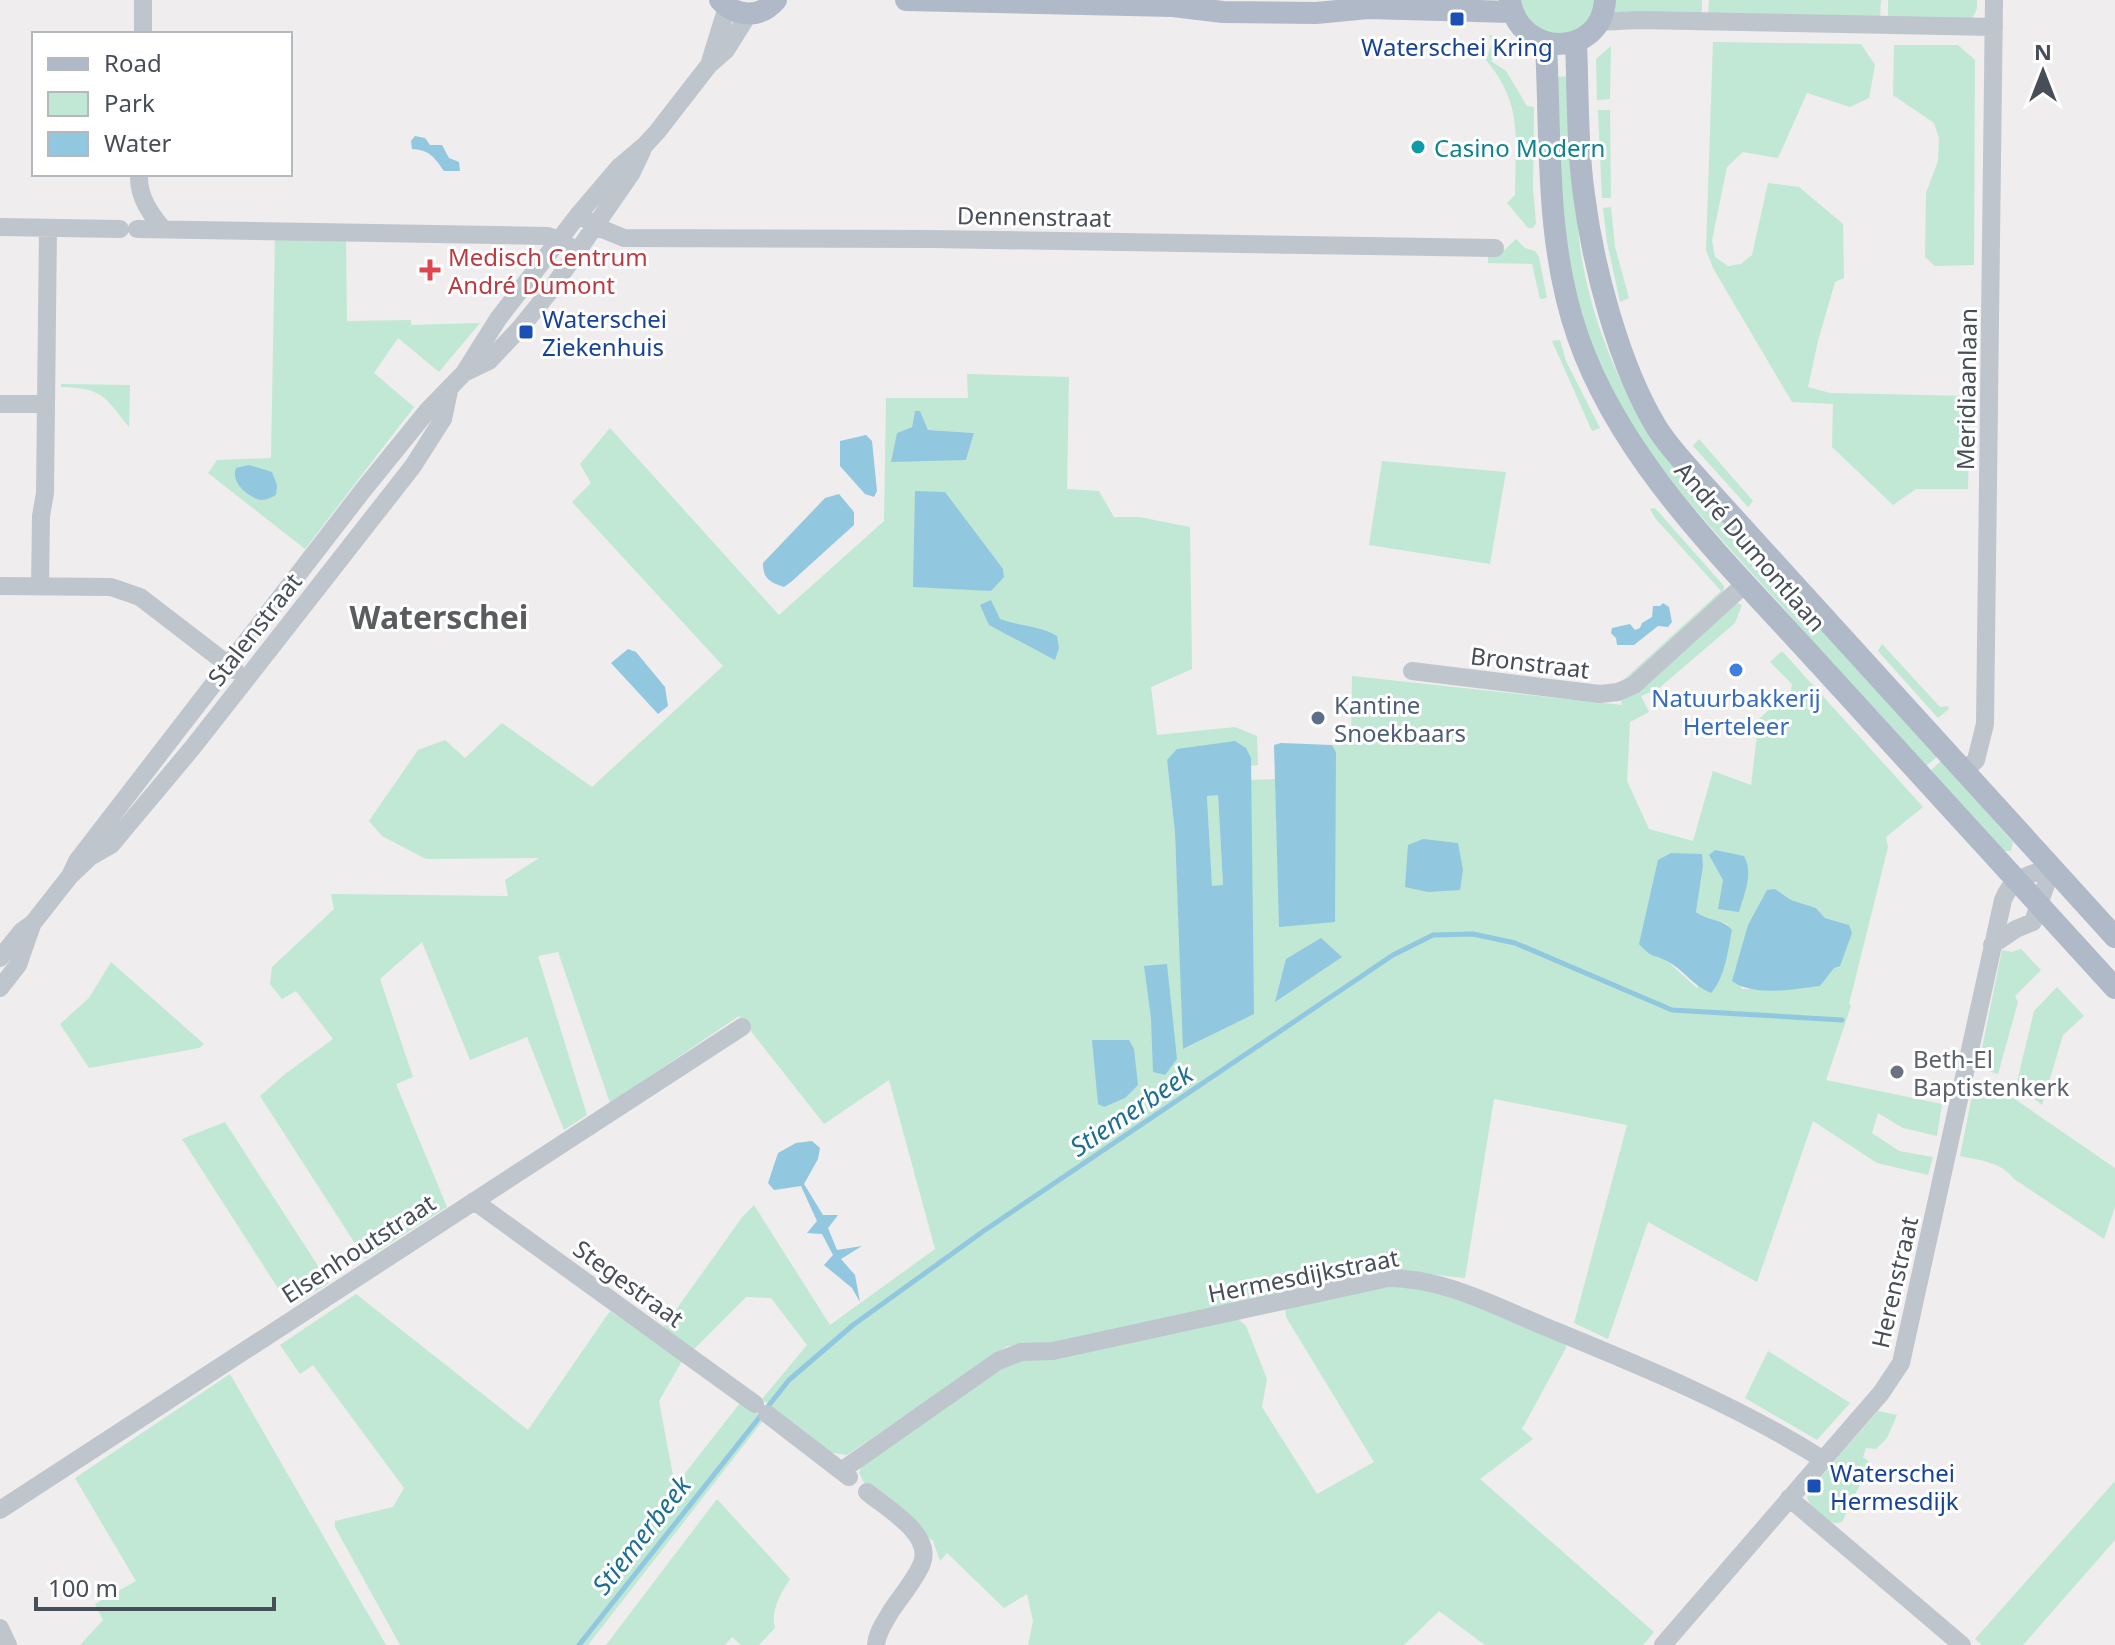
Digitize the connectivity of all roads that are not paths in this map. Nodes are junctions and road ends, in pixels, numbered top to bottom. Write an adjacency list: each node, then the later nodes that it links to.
1 (776, 0): 6 (main road)
2 (906, 0): 5 (main road)
3 (1994, 0): 8 (street, Meridiaanlaan)
4 (143, 2): 9 (street)
5 (1511, 6): 11 (main road)
6 (731, 7): 12 (street, Stalenstraat)
7 (1602, 11): 8 (street); 10 (main road)
8 (1994, 27): 34 (street, Meridiaanlaan)
9 (143, 32)
10 (1576, 41): 11 (main road); 34 (main road, André Dumontlaan)
11 (1546, 44): 26 (main road, André Dumontlaan)
12 (645, 145): 14 (street, Stalenstraat); 15 (street, Stalenstraat)
13 (139, 176): 18 (street)
14 (579, 214): 15 (street, Dennenstraat); 19 (street, Stalenstraat)
15 (595, 226): 20 (street, Dennenstraat); 21 (street, Stalenstraat)
16 (0, 227): 17 (street)
17 (48, 228): 18 (street); 25 (street)
18 (163, 229): 19 (street)
19 (560, 240): 21 (street); 22 (street, Stalenstraat)
20 (1495, 248)
21 (577, 251): 22 (street, Stalenstraat)
22 (464, 373): 23 (street, Stalenstraat)
23 (449, 391): 29 (street, Stalenstraat); 31 (street, Stalenstraat)
24 (0, 404): 25 (street)
25 (46, 404): 28 (street)
26 (1746, 583): 30 (street, Bronstraat); 37 (main road, André Dumontlaan)
27 (0, 586): 28 (street)
28 (40, 586): 29 (street)
29 (226, 665): 31 (street); 32 (street, Stalenstraat)
30 (1412, 671)
31 (246, 679): 33 (street, Stalenstraat)
32 (174, 733): 33 (street); 36 (street, Stalenstraat)
33 (193, 747): 36 (street, Stalenstraat)
34 (1964, 771): 35 (main road, André Dumontlaan)
35 (2052, 867): 37 (street); 38 (street); 40 (main road, André Dumontlaan)
36 (70, 876): 39 (street, Stalenstraat)
37 (2017, 879): 38 (main road, André Dumontlaan); 41 (street, Herenstraat)
38 (2038, 902): 41 (street); 44 (main road, André Dumontlaan)
39 (33, 923): 42 (street, Stalenstraat); 43 (street, Stalenstraat)
40 (2115, 937)
41 (1992, 945): 47 (street, Herenstraat)
42 (0, 958)
43 (0, 988)
44 (2115, 988)
45 (742, 1027): 46 (street, Elsenhoutstraat)
46 (474, 1201): 48 (street, Stegestraat); 51 (street, Elsenhoutstraat)
47 (1822, 1459): 48 (street, Hermesdijkstraat); 50 (street, Herenstraat)
48 (846, 1475)
49 (867, 1492): 54 (street)
50 (1789, 1498): 55 (street, Herenstraat); 56 (street)
51 (0, 1510)
52 (0, 1628): 53 (street)
53 (8, 1645)
54 (876, 1645)
55 (1663, 1645)
56 (1962, 1645)

